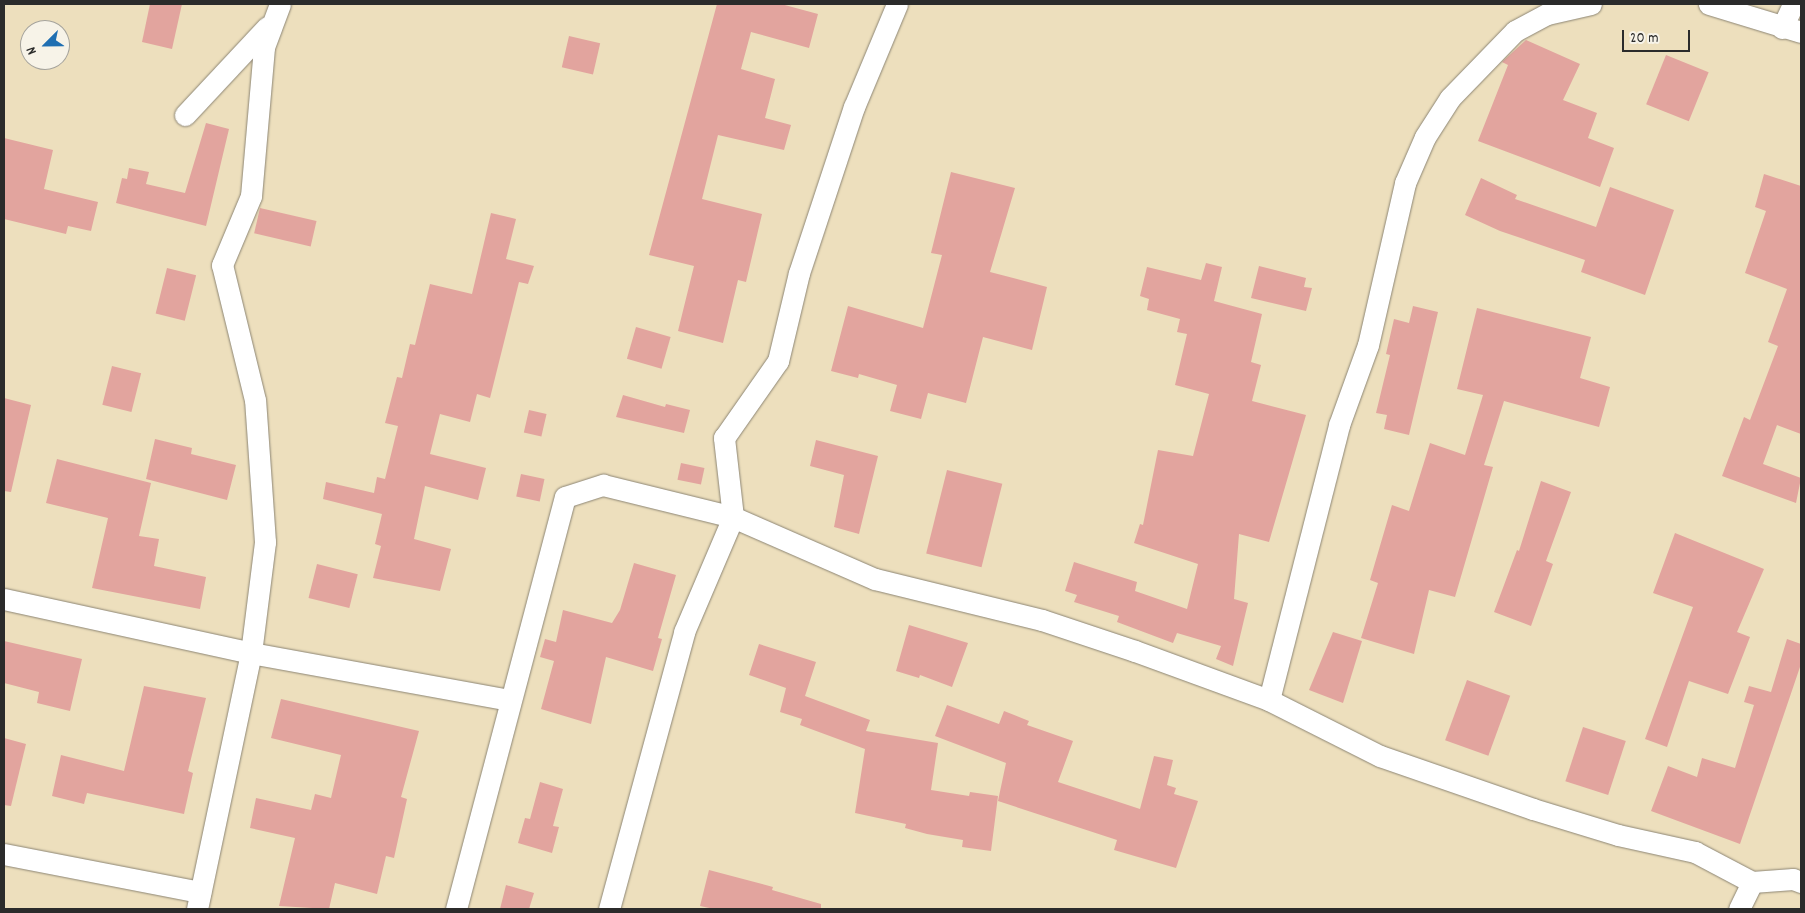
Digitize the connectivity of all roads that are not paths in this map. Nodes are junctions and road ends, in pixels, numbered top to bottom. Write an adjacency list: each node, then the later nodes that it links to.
1 (897, 4): 8 (street)
2 (1591, 4): 12 (street)
3 (1709, 4): 6 (street)
4 (1793, 4): 6 (street)
5 (278, 10): 7 (street); 10 (street)
6 (1792, 30)
7 (185, 115)
8 (733, 517): 11 (street); 12 (street); 18 (street)
9 (4, 599): 10 (street)
10 (251, 653): 11 (street); 16 (street)
11 (509, 700): 17 (street)
12 (1269, 700): 15 (street)
13 (4, 854): 16 (street)
14 (1798, 878): 15 (street)
15 (1752, 882): 19 (street)
16 (198, 900)
17 (456, 909)
18 (608, 909)
19 (1740, 909)

